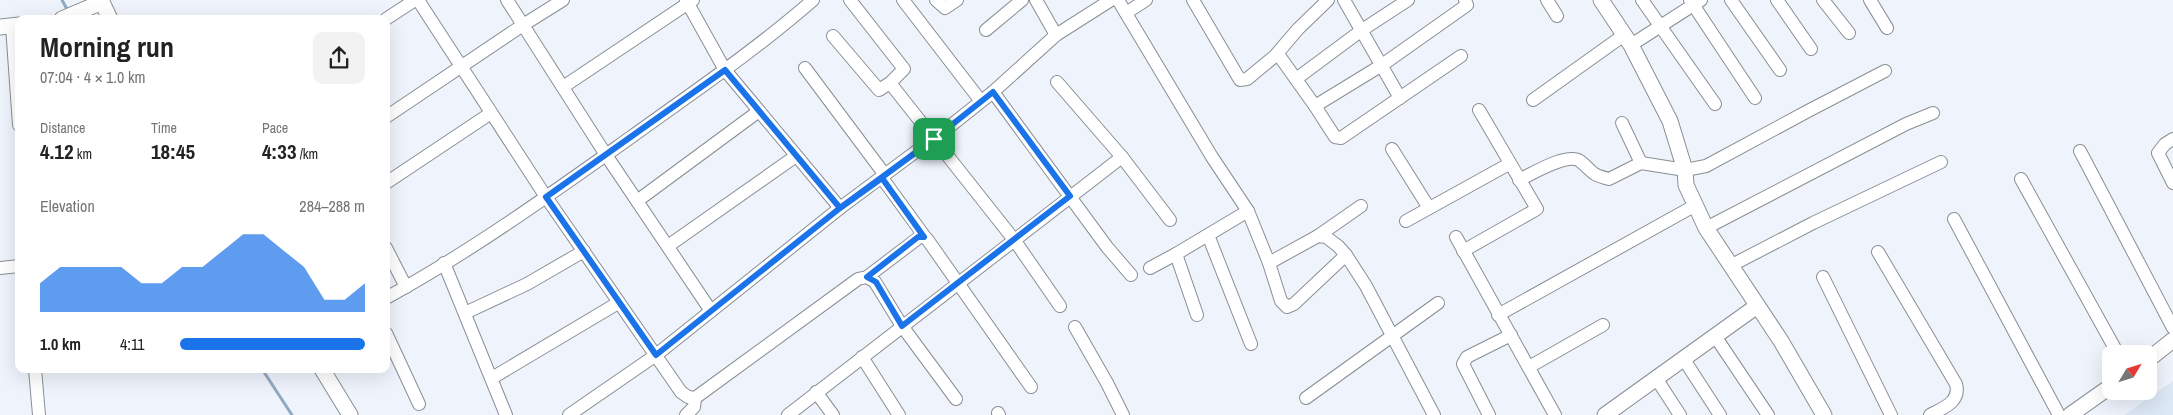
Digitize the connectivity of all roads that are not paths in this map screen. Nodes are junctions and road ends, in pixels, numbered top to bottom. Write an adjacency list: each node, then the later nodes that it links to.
1 (417, 0): 33 (street); 48 (street)
2 (507, 0): 34 (street)
3 (563, 0): 34 (street)
4 (813, 0): 50 (street)
5 (850, 0): 55 (street)
6 (903, 0): 61 (street)
7 (936, 0): 8 (street)
8 (957, 0)
9 (1022, 0): 38 (street)
10 (1036, 0): 41 (street)
11 (1110, 0): 41 (street)
12 (1118, 0): 29 (street)
13 (1146, 0): 29 (street)
14 (1193, 0): 45 (street)
15 (1328, 0): 45 (street)
16 (1344, 0): 39 (street)
17 (1408, 0): 39 (street)
18 (1547, 0): 32 (street)
19 (1601, 0): 43 (street)
20 (1642, 0): 36 (street)
21 (1731, 0): 51 (street)
22 (1777, 0): 44 (street)
23 (1823, 0): 40 (street)
24 (1870, 0): 37 (street)
25 (102, 1): 30 (street); 31 (street)
26 (689, 1): 50 (street); 57 (street)
27 (1469, 2): 47 (street)
28 (1695, 2): 36 (street); 60 (street)
29 (1126, 14): 94 (street)
30 (72, 15)
31 (108, 15)
32 (1557, 16)
33 (390, 17)
34 (523, 25): 48 (street); 57 (street)
35 (10, 26): 54 (street)
36 (1660, 27): 43 (street); 63 (street)
37 (1888, 28)
38 (986, 30)
39 (1362, 30): 47 (street); 53 (street)
40 (1849, 33)
41 (1056, 34): 58 (street)
42 (833, 36): 55 (street)
43 (1628, 40): 62 (street); 81 (street)
44 (1811, 48)
45 (1278, 54): 53 (street)
46 (1461, 56): 59 (street)
47 (1382, 65): 59 (street); 64 (street)
48 (462, 67): 67 (street); 69 (street)
49 (805, 68): 82 (street)
50 (725, 70): 66 (street); 75 (street)
51 (1780, 70)
52 (1885, 71): 81 (street)
53 (1296, 79): 64 (street)
54 (15, 81)
55 (890, 82): 71 (street)
56 (1057, 82): 77 (street)
57 (563, 87): 75 (street)
58 (993, 92): 61 (street); 87 (street)
59 (1400, 98): 64 (street)
60 (1755, 98)
61 (980, 100): 71 (street)
62 (1533, 100)
63 (1715, 104)
64 (1315, 106)
65 (1479, 110): 80 (street)
66 (759, 111): 76 (street); 89 (street)
67 (492, 113): 84 (street); 88 (street)
68 (1934, 113): 98 (street)
69 (390, 114)
70 (1622, 123): 79 (street)
71 (934, 139): 82 (street); 103 (street)
72 (2173, 139): 86 (street)
73 (1392, 149): 93 (street)
74 (2080, 151): 134 (street)
75 (606, 155): 88 (street); 89 (street)
76 (796, 156): 92 (street); 104 (street)
77 (1122, 157): 87 (street); 95 (street)
78 (1941, 162): 114 (street)
79 (1641, 163): 81 (street); 85 (street)
80 (1509, 164): 85 (street); 93 (street)
81 (1685, 170): 91 (street)
82 (883, 176): 92 (street); 101 (street)
83 (2021, 179): 141 (street)
84 (390, 180)
85 (1519, 180): 106 (street)
86 (2173, 183)
87 (1070, 196): 103 (street); 117 (street)
88 (546, 197): 105 (street); 112 (street)
89 (637, 201): 104 (street)
90 (1361, 206): 100 (street)
91 (1694, 206): 98 (street); 130 (street)
92 (840, 208): 127 (street)
93 (1430, 208): 97 (street)
94 (1248, 211): 99 (street); 111 (street)
95 (1170, 220)
96 (1954, 220): 178 (street)
97 (1406, 221)
98 (1706, 228): 114 (street)
99 (1208, 235): 108 (street); 140 (street)
100 (1318, 236): 109 (street); 111 (street)
101 (924, 237): 119 (street); 120 (street)
102 (1456, 237): 106 (street)
103 (1015, 240): 120 (street); 125 (street)
104 (668, 246): 127 (street)
105 (584, 251): 123 (street); 128 (street)
106 (1463, 251): 130 (street)
107 (1878, 252): 177 (street)
108 (1176, 254): 116 (street); 129 (street)
109 (1346, 255): 111 (street); 137 (street)
110 (390, 256): 121 (street)
111 (1269, 263)
112 (444, 264): 121 (street); 128 (street)
113 (15, 266): 115 (street)
114 (1730, 266): 126 (street)
115 (0, 268)
116 (1150, 268)
117 (1131, 275)
118 (1823, 276): 176 (street)
119 (867, 277): 132 (street); 154 (street)
120 (957, 284): 132 (street); 151 (street)
121 (406, 287): 122 (street)
122 (390, 296)
123 (618, 303): 143 (street); 149 (street)
124 (1438, 303): 137 (street)
125 (1060, 306)
126 (1757, 306): 136 (street); 175 (street)
127 (711, 311): 143 (street)
128 (465, 313): 149 (street)
129 (1196, 315)
130 (1498, 315): 135 (street)
131 (1603, 325): 146 (street)
132 (902, 326): 144 (street); 156 (street)
133 (1075, 327): 167 (street)
134 (2173, 328)
135 (1511, 336): 146 (street); 169 (street)
136 (1715, 336): 145 (street); 174 (street)
137 (1392, 337): 155 (street); 168 (street)
138 (2173, 340): 142 (street)
139 (390, 342): 157 (street)
140 (1251, 344)
141 (2113, 345)
142 (2158, 351)
143 (656, 355): 154 (street); 158 (street)
144 (862, 357): 152 (street); 166 (street)
145 (1683, 358): 150 (street); 173 (street)
146 (1529, 367): 170 (street)
147 (36, 373): 159 (street)
148 (324, 373): 160 (street)
149 (492, 378): 161 (street)
150 (1656, 378): 171 (street); 172 (street)
151 (1031, 387)
152 (816, 392): 164 (street); 165 (street)
153 (2102, 392): 179 (street)
154 (695, 398): 163 (street)
155 (1306, 398)
156 (956, 399)
157 (419, 404)
158 (583, 410): 162 (street)
159 (39, 415)
160 (350, 415)
161 (506, 415)
162 (569, 415)
163 (686, 415)
164 (788, 415)
165 (833, 415)
166 (899, 415)
167 (1123, 415)
168 (1434, 415)
169 (1489, 415)
170 (1555, 415)
171 (1605, 415)
172 (1680, 415)
173 (1720, 415)
174 (1768, 415)
175 (1824, 415)
176 (1891, 415)
177 (1930, 415)
178 (2059, 415)
179 (2070, 415)

